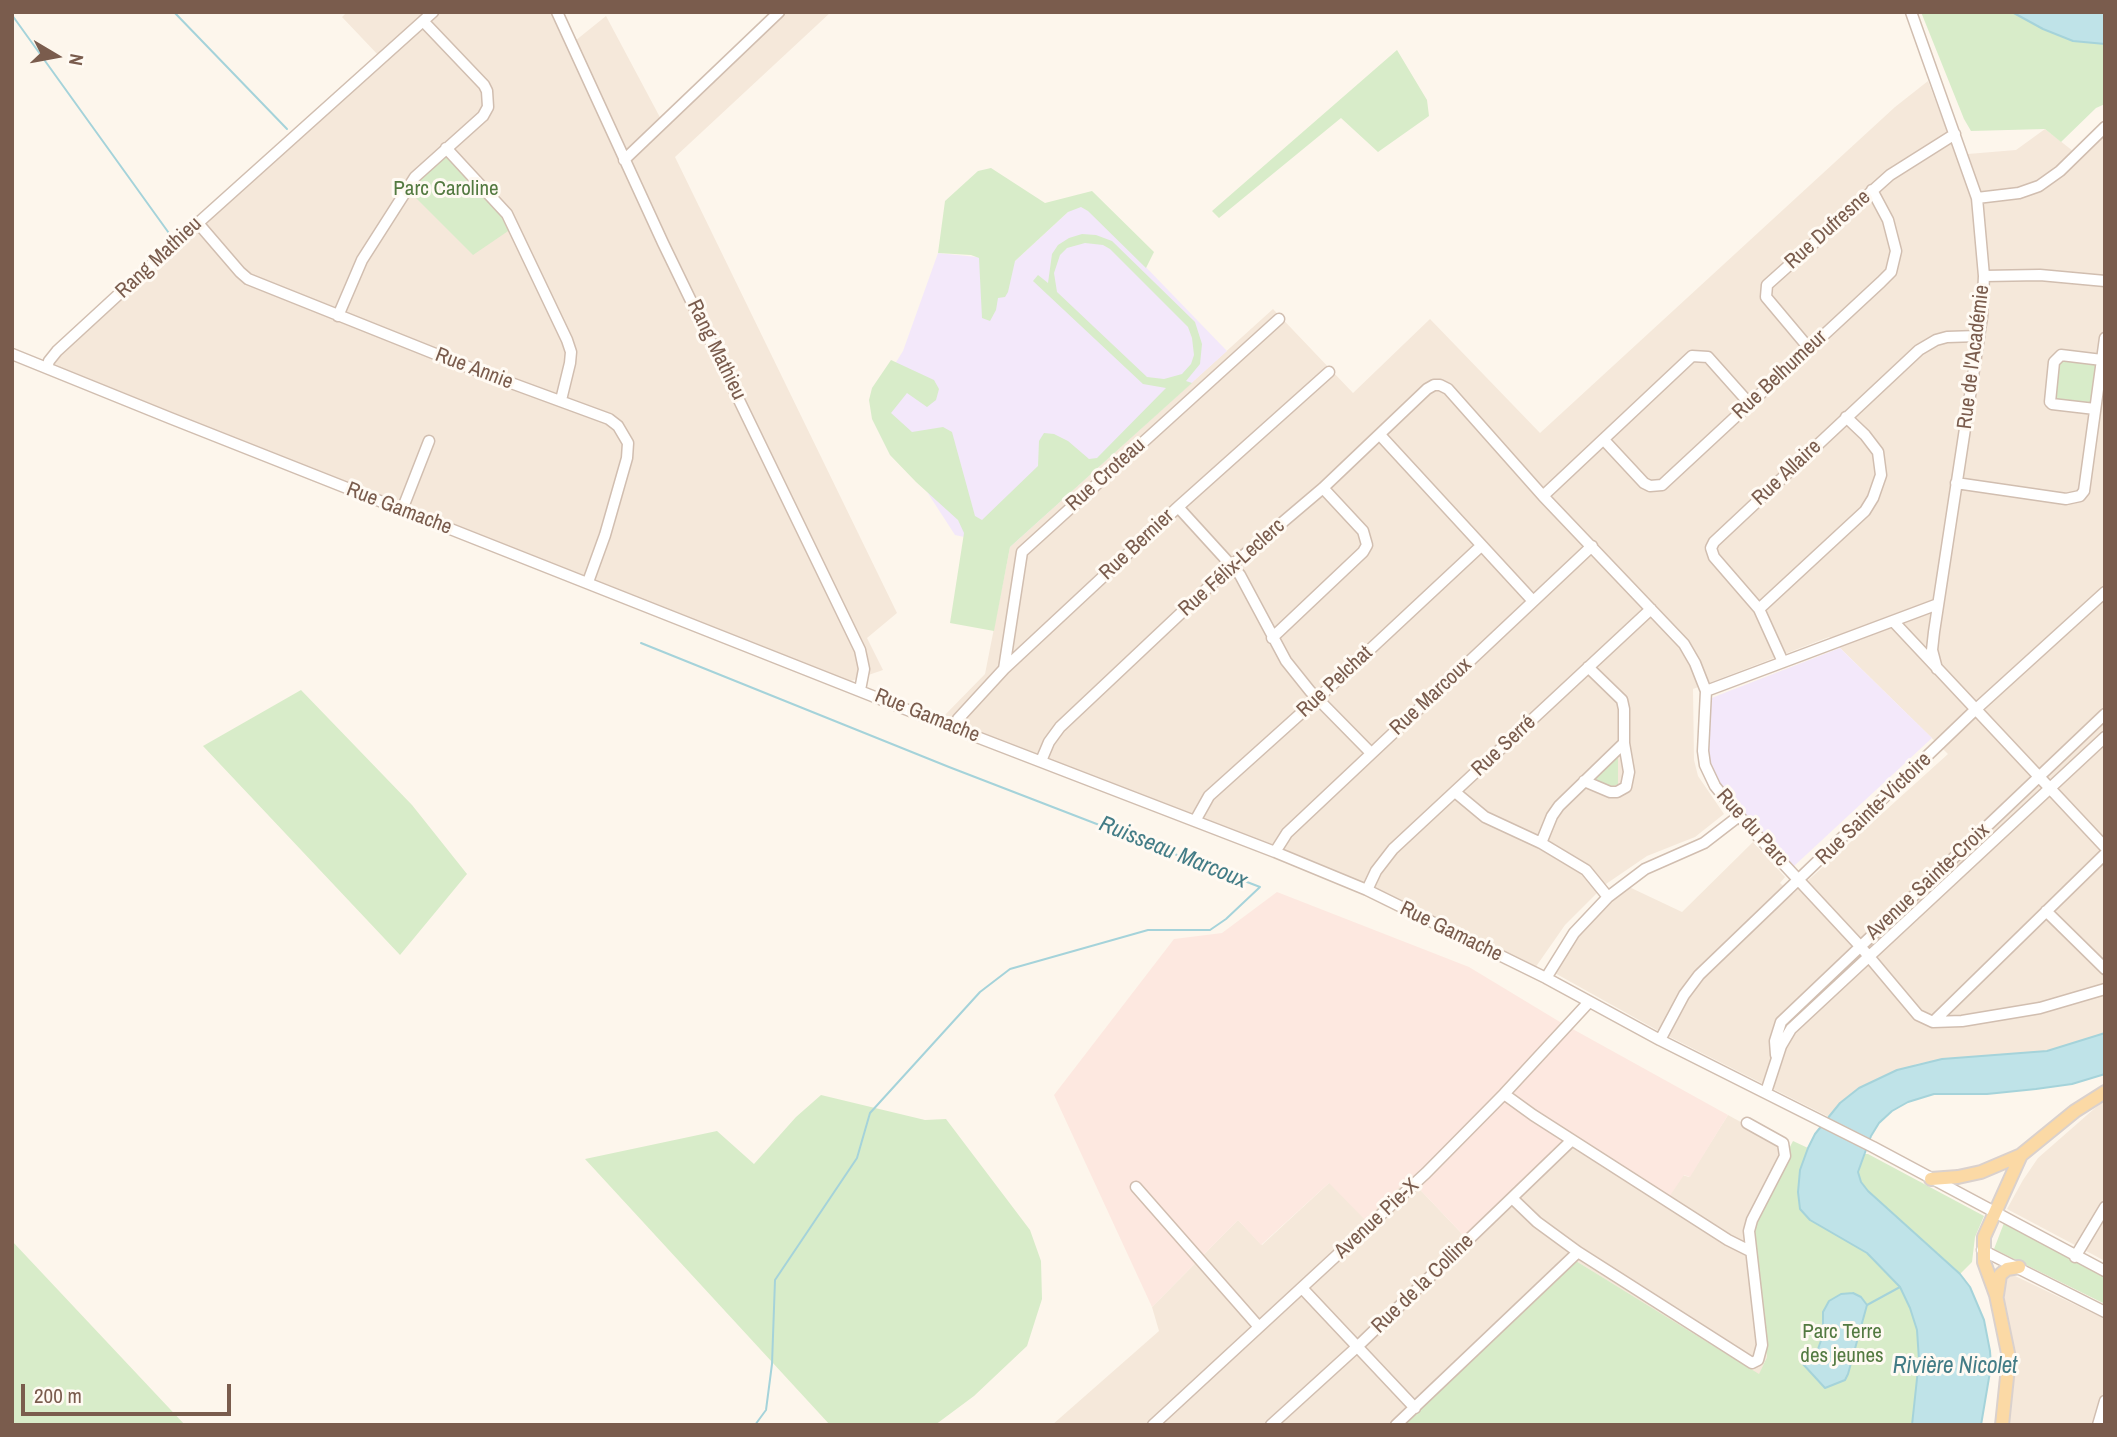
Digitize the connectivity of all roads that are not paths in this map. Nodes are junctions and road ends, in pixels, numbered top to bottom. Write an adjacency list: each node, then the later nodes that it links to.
1 (433, 12): 5 (street, Rang Mathieu)
2 (557, 12): 9 (street, Rang Mathieu)
3 (779, 12): 9 (street)
4 (1912, 12): 7 (street, Rue de l'Académie)
5 (423, 21): 8 (street); 12 (street, Rang Mathieu)
6 (2105, 127): 11 (street)
7 (1955, 134): 10 (street, Rue Dufresne); 11 (street, Rue de l'Académie)
8 (446, 148): 15 (street); 25 (street)
9 (624, 160): 52 (street, Rang Mathieu)
10 (1872, 190): 19 (street, Rue Belhumeur); 19 (street, Rue Dufresne)
11 (1977, 198): 13 (street, Rue de l'Académie)
12 (197, 222): 15 (street, Rue Annie); 22 (street, Rang Mathieu)
13 (1984, 276): 14 (street); 17 (street, Rue de l'Académie)
14 (2105, 281)
15 (338, 316): 25 (street, Rue Annie)
16 (1279, 319): 51 (street, Rue Croteau)
17 (1978, 336): 28 (street, Rue Allaire); 32 (street, Rue de l'Académie)
18 (2105, 338): 21 (street)
19 (1808, 347): 26 (street, Rue Belhumeur)
20 (12, 354): 22 (street, Rue Gamache)
21 (2102, 360): 27 (street); 27 (street)
22 (47, 368): 36 (street, Rue Gamache)
23 (1329, 372): 35 (street, Rue Bernier)
24 (1434, 384): 29 (street, Rue Félix-Leclerc); 34 (street, Rue du Parc)
25 (561, 400): 40 (street, Rue Annie)
26 (1749, 403): 30 (street, Rue Belhumeur); 30 (street)
27 (2095, 409): 32 (street)
28 (1846, 417): 45 (street); 45 (street, Rue Allaire)
29 (1380, 435): 33 (street, Rue Félix-Leclerc); 37 (street)
30 (1604, 440): 34 (street)
31 (429, 441): 36 (street)
32 (1956, 482): 43 (street, Rue de l'Académie)
33 (1323, 488): 39 (street, Rue Félix-Leclerc); 47 (street)
34 (1544, 496): 38 (street, Rue du Parc)
35 (1178, 507): 39 (street); 51 (street, Rue Bernier)
36 (402, 510): 40 (street, Rue Gamache)
37 (1480, 546): 42 (street); 54 (street, Rue Pelchat)
38 (1592, 546): 42 (street, Rue Marcoux); 44 (street, Rue du Parc)
39 (1231, 566): 47 (street); 61 (street, Rue Félix-Leclerc)
40 (588, 582): 52 (street, Rue Gamache)
41 (2105, 592): 55 (street, Rue Sainte-Victoire)
42 (1533, 601): 60 (street, Rue Marcoux)
43 (1938, 604): 46 (street); 50 (street, Rue de l'Académie)
44 (1651, 609): 49 (street, Rue Serré); 53 (street, Rue du Parc)
45 (1759, 609): 48 (street, Rue Allaire)
46 (1893, 621): 48 (street); 50 (street)
47 (1272, 638): 54 (street)
48 (1783, 662): 53 (street)
49 (1588, 667): 59 (street); 65 (street, Rue Serré)
50 (1937, 669): 55 (street)
51 (1004, 670): 57 (street, Rue Bernier)
52 (860, 690): 57 (street, Rue Gamache)
53 (1706, 691): 66 (street, Rue du Parc)
54 (1318, 698): 60 (street); 67 (street, Rue Pelchat)
55 (1975, 710): 62 (street); 72 (street, Rue Sainte-Victoire)
56 (2105, 714): 62 (street, Avenue Sainte-Croix)
57 (954, 727): 61 (street, Rue Gamache)
58 (2105, 737): 64 (street, Avenue Sainte-Croix)
59 (1624, 743): 63 (street); 63 (street)
60 (1371, 753): 70 (street, Rue Marcoux)
61 (1041, 761): 67 (street, Rue Gamache)
62 (2039, 777): 64 (street); 76 (street, Avenue Sainte-Croix)
63 (1584, 781): 68 (street)
64 (2050, 789): 69 (street); 77 (street, Avenue Sainte-Croix)
65 (1455, 792): 68 (street); 73 (street, Rue Serré)
66 (1739, 816): 72 (street, Rue du Parc); 74 (street)
67 (1195, 821): 70 (street, Rue Gamache)
68 (1541, 844): 74 (street)
69 (2105, 847)
70 (1275, 852): 73 (street, Rue Gamache)
71 (2105, 853): 75 (street)
72 (1800, 880): 76 (street, Rue du Parc); 83 (street, Rue Sainte-Victoire)
73 (1367, 890): 79 (street, Rue Gamache)
74 (1608, 897): 79 (street)
75 (2046, 911): 78 (street); 82 (street)
76 (1860, 946): 77 (street, Rue du Parc); 84 (street, Avenue Sainte-Croix)
77 (1870, 958): 82 (street, Rue du Parc); 84 (street, Avenue Sainte-Croix)
78 (2105, 969)
79 (1546, 978): 81 (street, Rue Gamache)
80 (2105, 989): 82 (street)
81 (1589, 1002): 83 (street, Rue Gamache); 87 (street, Avenue Pie-X)
82 (1933, 1022)
83 (1660, 1040): 85 (street, Rue Gamache)
84 (1776, 1063): 85 (street, Avenue Sainte-Croix)
85 (1766, 1092): 91 (street, Rue Gamache)
86 (2105, 1092): 90 (main road)
87 (1504, 1094): 89 (street); 102 (street, Avenue Pie-X)
88 (1747, 1123): 97 (street)
89 (1572, 1140): 93 (street, Rue de la Colline); 97 (street)
90 (2021, 1155): 91 (main road); 95 (main road)
91 (1931, 1179): 95 (street)
92 (1136, 1187): 105 (street)
93 (1511, 1198): 98 (street); 106 (street, Rue de la Colline)
94 (2105, 1206): 99 (street)
95 (1994, 1213): 96 (main road); 99 (street)
96 (1982, 1250): 100 (street); 103 (main road)
97 (1750, 1251): 98 (street)
98 (1578, 1252): 108 (street)
99 (2075, 1256): 101 (street)
100 (2019, 1267): 103 (main road); 104 (street)
101 (2105, 1271)
102 (1302, 1288): 105 (street, Avenue Pie-X); 106 (street)
103 (1996, 1295): 112 (main road)
104 (2105, 1312)
105 (1259, 1327): 109 (street, Avenue Pie-X)
106 (1358, 1346): 108 (street); 110 (street, Rue de la Colline)
107 (2105, 1401): 113 (street)
108 (1415, 1408): 111 (street)
109 (1153, 1425)
110 (1271, 1425)
111 (1396, 1425)
112 (2002, 1425)
113 (2098, 1425)

